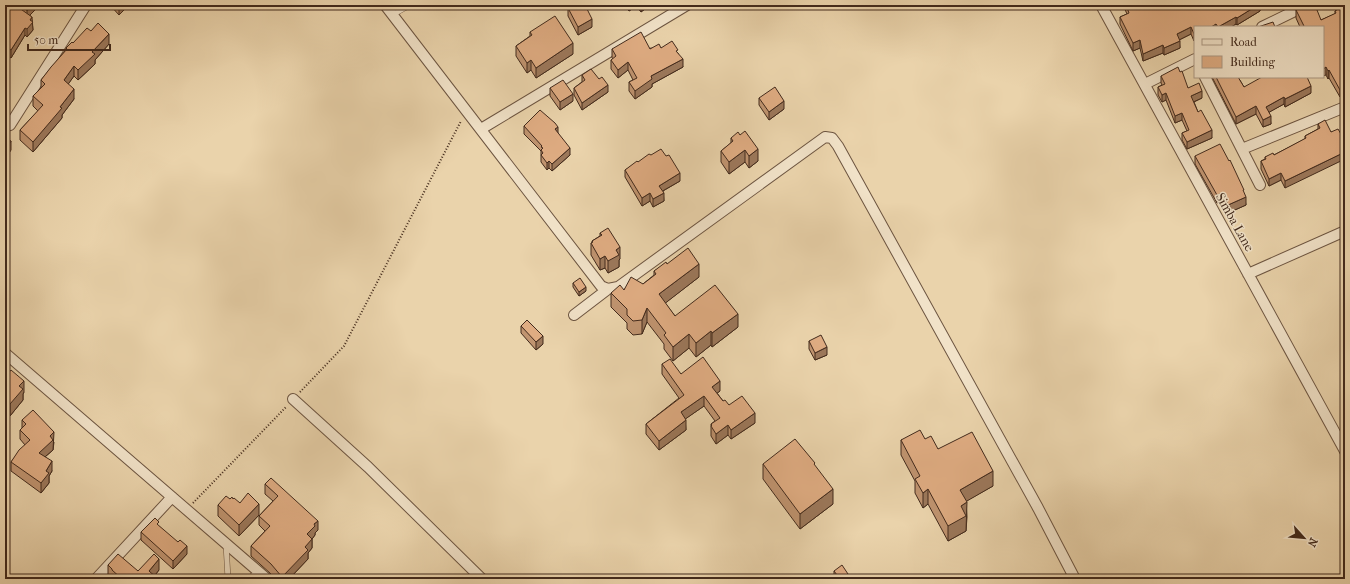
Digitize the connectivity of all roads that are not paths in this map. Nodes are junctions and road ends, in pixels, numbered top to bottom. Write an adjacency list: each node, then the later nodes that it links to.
1 (86, 5): 13 (street)
2 (384, 5): 7 (street)
3 (410, 5): 7 (lane)
4 (687, 5): 14 (street)
5 (1101, 5): 11 (street, Simba Lane)
6 (1307, 5): 8 (street)
7 (392, 15): 14 (street)
8 (1264, 26)
9 (1194, 60): 11 (street)
10 (1206, 78): 15 (street)
11 (1145, 84): 18 (street, Simba Lane)
12 (1345, 107): 15 (street)
13 (5, 126)
14 (481, 129): 19 (street)
15 (1242, 149): 16 (street)
16 (1260, 185)
17 (1345, 231): 18 (street)
18 (1248, 274): 23 (street, Simba Lane)
19 (608, 288): 20 (street); 32 (street)
20 (574, 315)
21 (5, 353): 24 (street)
22 (293, 399): 31 (street)
23 (1345, 452)
24 (172, 497): 25 (street); 27 (street)
25 (226, 543): 26 (street); 28 (lane)
26 (259, 572): 29 (lane); 30 (street)
27 (96, 579)
28 (228, 579)
29 (247, 579)
30 (267, 579)
31 (482, 579)
32 (1075, 579)

